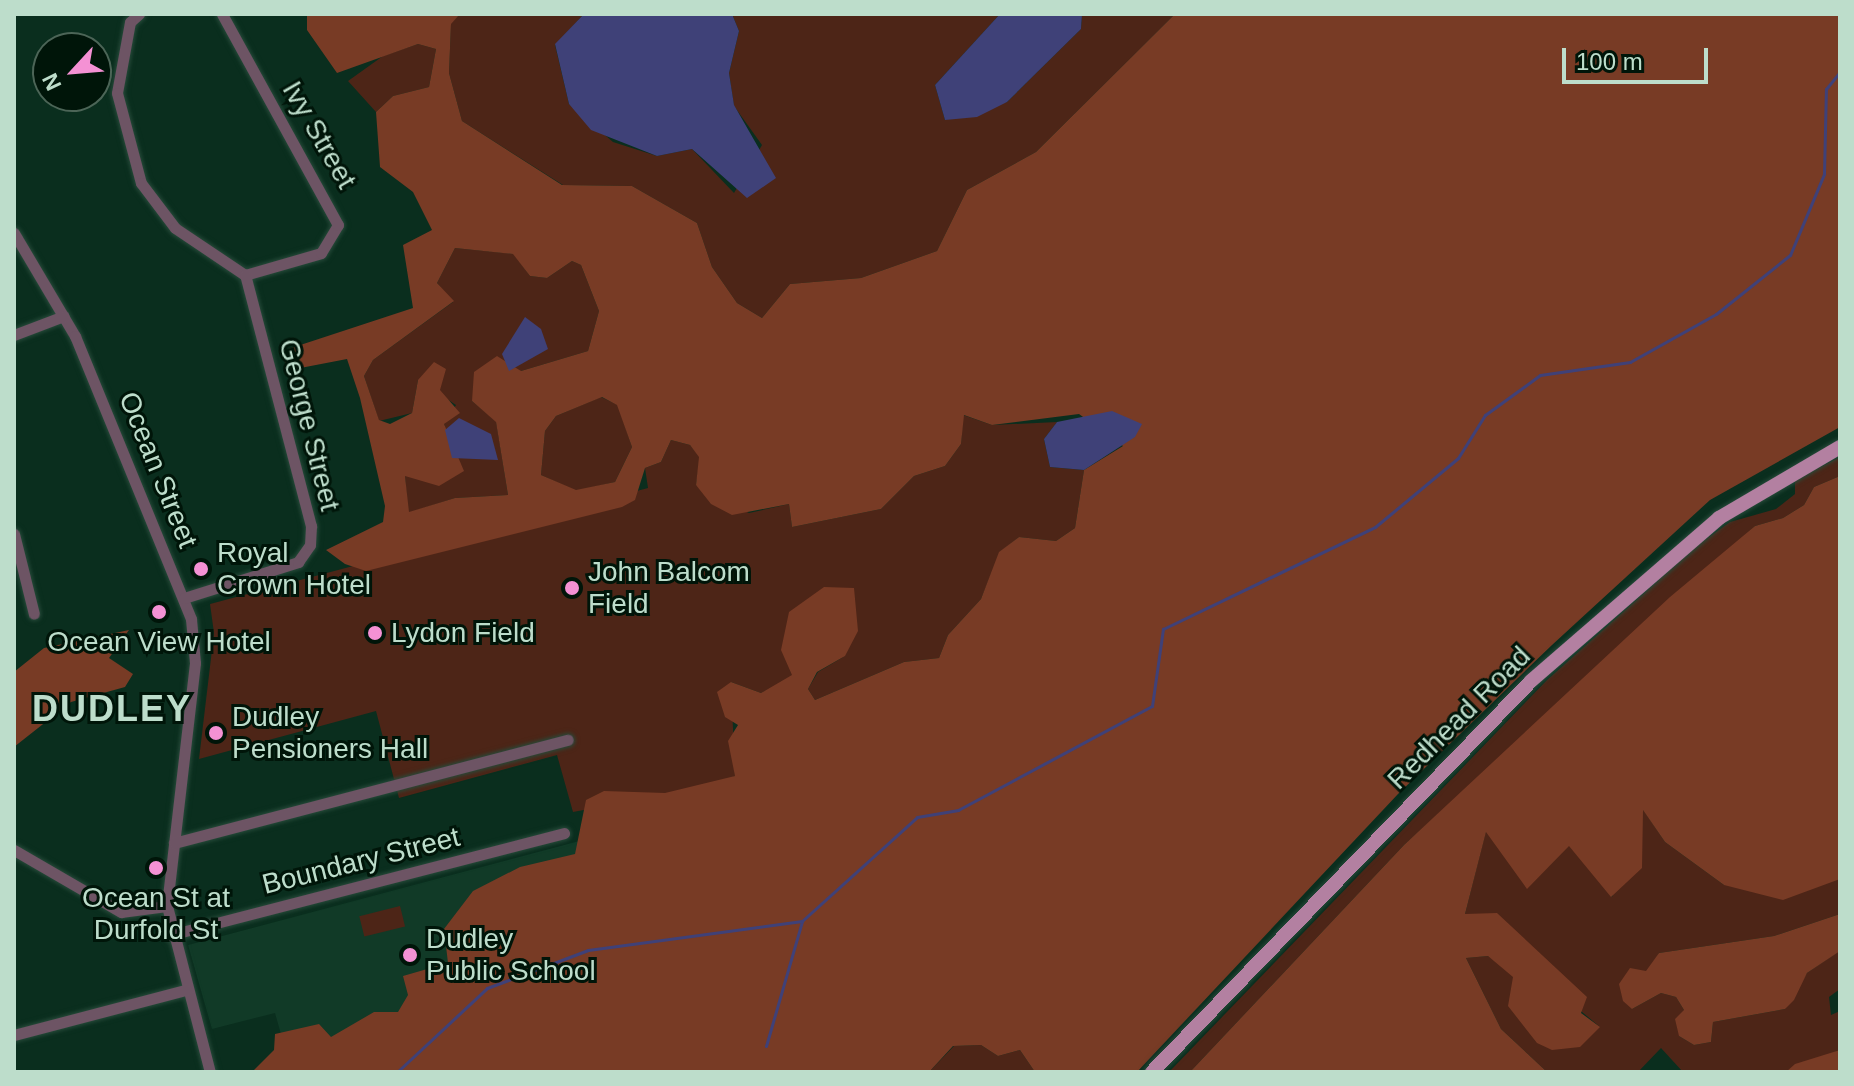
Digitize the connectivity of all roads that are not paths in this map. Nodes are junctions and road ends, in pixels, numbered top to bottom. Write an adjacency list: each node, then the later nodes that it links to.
1 (139, 14): 4 (street)
2 (222, 14): 4 (street, Ivy Street)
3 (14, 233): 5 (street, Ocean Street)
4 (245, 275): 9 (street, George Street)
5 (64, 316): 6 (street); 9 (street, Ocean Street)
6 (14, 335)
7 (1840, 447): 20 (main road, Redhead Road)
8 (14, 534): 10 (street)
9 (184, 598): 13 (street, Ocean Street)
10 (34, 614)
11 (568, 740): 13 (street)
12 (564, 833): 16 (street, Boundary Street)
13 (174, 843): 15 (street, Ocean Street)
14 (14, 850): 15 (street)
15 (167, 906): 16 (street, Ocean Street)
16 (170, 935): 17 (street, Ocean Street)
17 (186, 990): 18 (street); 19 (street, Ocean Street)
18 (14, 1035)
19 (210, 1072)
20 (1152, 1072)

